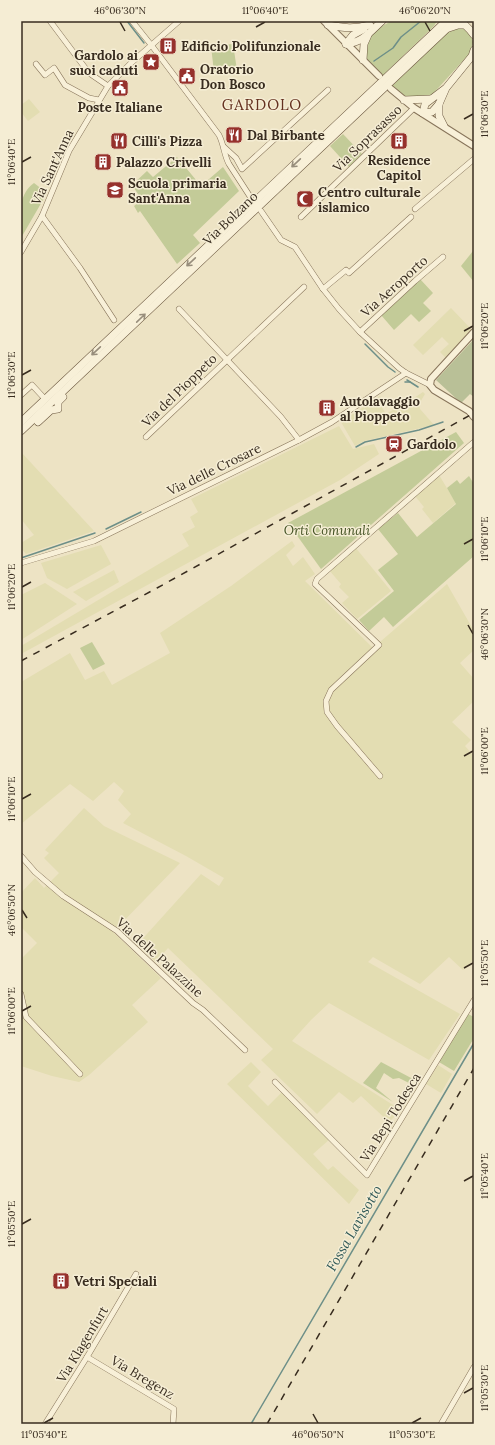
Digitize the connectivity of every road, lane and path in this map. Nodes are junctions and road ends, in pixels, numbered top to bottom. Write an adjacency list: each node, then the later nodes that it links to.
1 (50, 21): 18 (street)
2 (132, 21): 13 (street)
3 (179, 21): 13 (street, Via Sant'Anna)
4 (381, 21): 8 (main road); 10 (main road)
5 (446, 21): 9 (main road, Via Bolzano)
6 (455, 21): 9 (main road, Via Bolzano)
7 (326, 23): 8 (main road); 12 (street)
8 (370, 26): 12 (main road)
9 (441, 27): 11 (main road); 47 (main road, Via Bolzano, one-way to 9); 51 (main road, Via Bolzano, one-way to 51)
10 (368, 35): 12 (main road); 15 (main road)
11 (474, 36)
12 (346, 44): 15 (street)
13 (152, 46): 18 (street, Via Sant'Anna); 30 (street)
14 (474, 50): 19 (main road)
15 (363, 60): 17 (street)
16 (36, 64): 23 (street)
17 (379, 76)
18 (108, 86): 23 (street, Via Sant'Anna)
19 (446, 88): 22 (main road); 25 (main road)
20 (390, 89): 24 (street, Via Soprasasso)
21 (328, 90): 30 (street)
22 (431, 99): 24 (main road); 27 (main road)
23 (98, 100): 35 (street, Via Sant'Anna)
24 (404, 100): 26 (street, Via Soprasasso)
25 (439, 104): 27 (main road); 28 (main road)
26 (414, 108): 27 (street, Via Soprasasso); 36 (street, Via Soprasasso)
27 (423, 113): 28 (street, Via Soprasasso)
28 (444, 126): 29 (street, Via Soprasasso)
29 (474, 146)
30 (224, 147): 32 (street)
31 (474, 159): 33 (street)
32 (251, 198)
33 (415, 210)
34 (261, 211): 41 (street, Via Aeroporto)
35 (42, 216): 38 (street, Via Sant'Anna); 43 (street, Via Sant'Anna)
36 (301, 217)
37 (411, 217): 41 (street)
38 (21, 252)
39 (443, 257): 44 (street, Via Aeroporto)
40 (304, 287): 46 (street, Via del Pioppeto)
41 (323, 289): 44 (street, Via Aeroporto)
42 (179, 309): 46 (street, Via del Pioppeto)
43 (114, 320)
44 (360, 332): 48 (street, Via Aeroporto)
45 (474, 332): 49 (street)
46 (227, 360): 56 (street, Via del Pioppeto); 57 (street, Via del Pioppeto)
47 (90, 368): 54 (main road, Via Bolzano); 55 (main road)
48 (406, 373): 49 (street, Via Aeroporto); 57 (street, Via delle Crosare)
49 (430, 385): 52 (street, Via Aeroporto)
50 (21, 395): 51 (street)
51 (45, 400): 53 (main road, Via Bolzano)
52 (474, 417)
53 (21, 422)
54 (21, 431)
55 (21, 437)
56 (146, 437)
57 (299, 440): 59 (street, Via delle Crosare)
58 (474, 442): 60 (street)
59 (21, 563)
60 (380, 776)
61 (21, 856): 64 (street, Via delle Palazzine)
62 (21, 994): 65 (street)
63 (474, 1000): 66 (street, Via Bepi Todesca)
64 (245, 1050)
65 (80, 1074)
66 (275, 1082)
67 (136, 1274): 68 (street, Via Klagenfurt)
68 (87, 1357): 70 (street, Via Klagenfurt); 71 (street, Via Bregenz)
69 (474, 1367): 72 (street)
70 (45, 1424)
71 (173, 1424)
72 (441, 1424)

